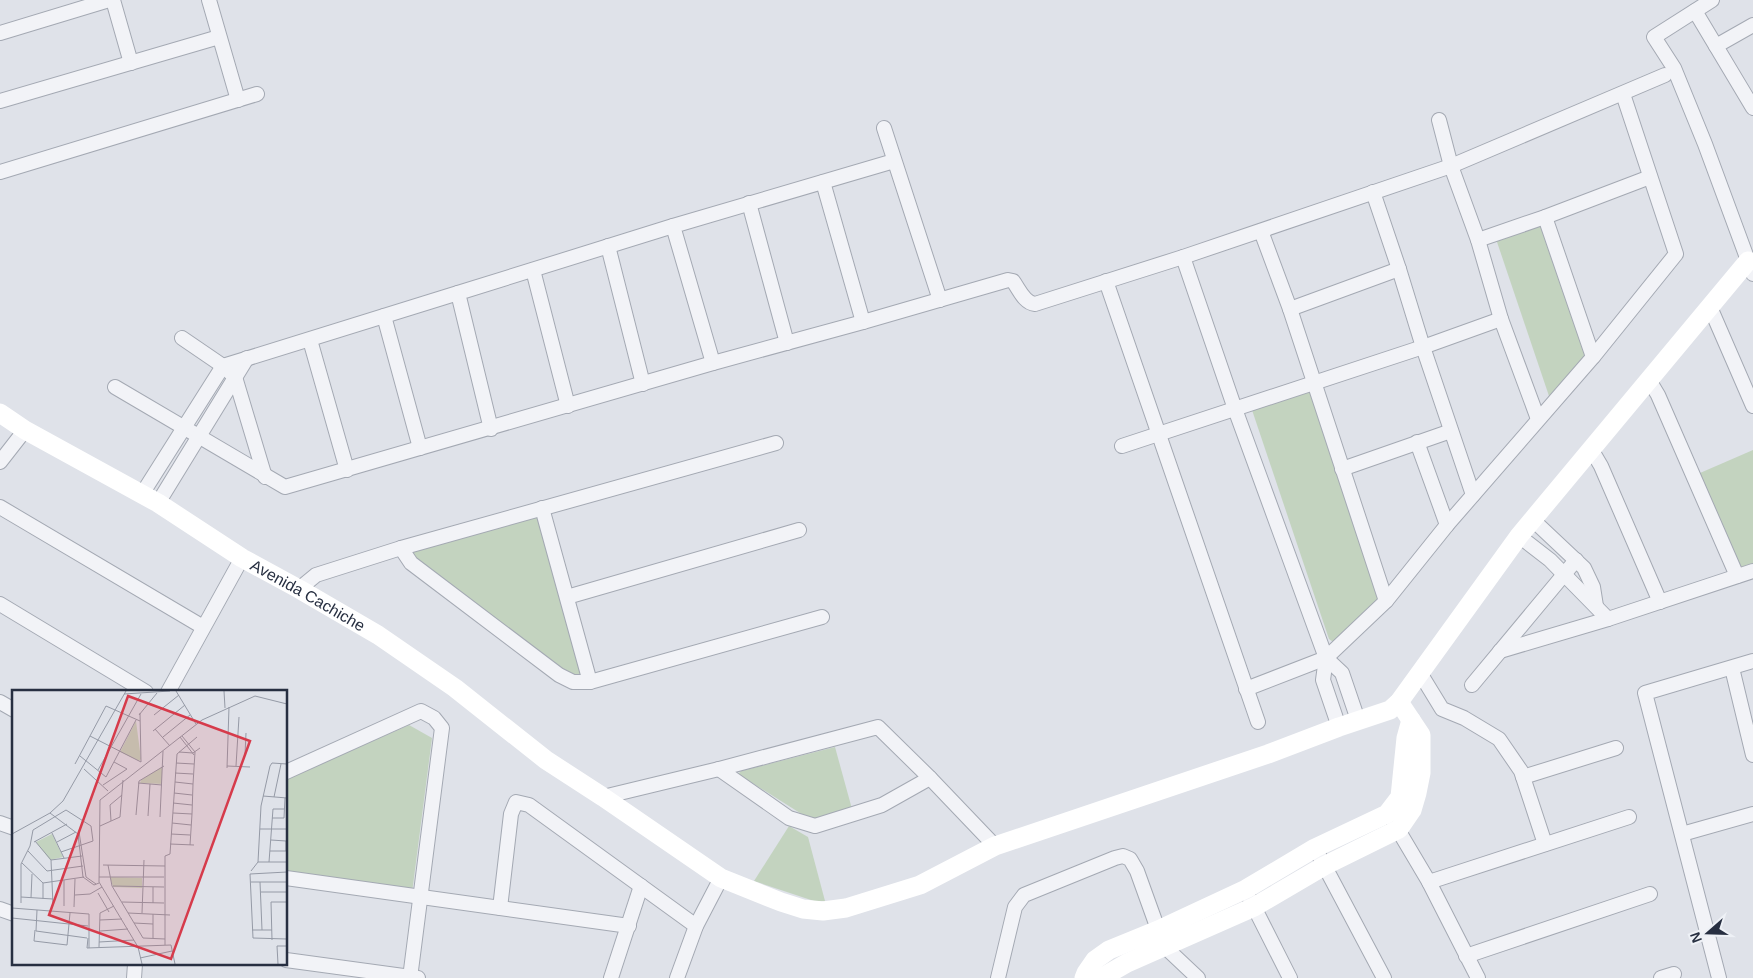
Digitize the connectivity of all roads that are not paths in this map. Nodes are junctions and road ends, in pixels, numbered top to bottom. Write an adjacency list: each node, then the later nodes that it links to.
1 (109, 0): 7 (street)
2 (113, 0): 10 (street)
3 (209, 0): 8 (street)
4 (1712, 0): 5 (street)
5 (1695, 11): 9 (street); 32 (street)
6 (1753, 24): 9 (street)
7 (0, 34)
8 (220, 37): 10 (street); 14 (street)
9 (1716, 46): 16 (street)
10 (131, 62): 15 (street)
11 (1665, 75): 13 (street)
12 (257, 94): 14 (street)
13 (1623, 94): 20 (street); 22 (street)
14 (238, 100): 21 (street)
15 (0, 101)
16 (1753, 108)
17 (1439, 120): 20 (street)
18 (884, 128): 19 (street)
19 (894, 161): 23 (street); 37 (street)
20 (1451, 166): 24 (street); 29 (street)
21 (0, 172)
22 (1650, 177): 26 (street); 47 (street)
23 (823, 182): 25 (street); 42 (street)
24 (1373, 192): 28 (street); 33 (street)
25 (749, 203): 27 (street); 45 (street)
26 (1546, 217): 29 (street); 47 (street)
27 (673, 226): 30 (street); 49 (street)
28 (1262, 231): 31 (street); 39 (street)
29 (1478, 240): 41 (street)
30 (608, 246): 34 (street); 54 (street)
31 (1184, 257): 35 (street); 58 (street)
32 (1751, 265): 38 (street)
33 (1399, 269): 39 (street); 46 (street)
34 (533, 270): 36 (street); 56 (street)
35 (1106, 281): 37 (street); 65 (street)
36 (458, 294): 40 (street); 62 (street)
37 (940, 300): 42 (street)
38 (1710, 308): 52 (street); 57 (street)
39 (1290, 310): 53 (street)
40 (384, 316): 44 (street); 70 (street)
41 (1502, 319): 46 (street); 60 (street)
42 (863, 322): 45 (street)
43 (182, 338): 50 (street)
44 (310, 340): 48 (street); 74 (street)
45 (787, 343): 49 (street)
46 (1423, 347): 53 (street); 64 (street)
47 (1593, 357): 60 (street)
48 (248, 358): 50 (street); 51 (street)
49 (713, 363): 54 (street)
50 (223, 366): 51 (street); 61 (street)
51 (235, 377): 66 (street); 75 (street)
52 (1649, 380): 71 (street); 89 (street)
53 (1314, 382): 58 (street); 73 (street)
54 (643, 384): 56 (street)
55 (115, 387): 61 (street)
56 (568, 406): 62 (street)
57 (1753, 406)
58 (1235, 409): 65 (street); 100 (street)
59 (0, 412): 63 (street, Avenida Cachiche)
60 (1538, 419): 76 (street)
61 (184, 428): 66 (street); 77 (street)
62 (491, 429): 70 (street)
63 (25, 430): 72 (street); 77 (street, Avenida Cachiche)
64 (1451, 431): 67 (street); 76 (street)
65 (1159, 433): 69 (street); 106 (street)
66 (199, 436): 75 (street); 77 (street)
67 (1417, 442): 73 (street); 81 (street)
68 (776, 443): 79 (street)
69 (1122, 446)
70 (420, 448): 74 (street)
71 (1592, 449): 80 (street); 93 (street)
72 (0, 462)
73 (1342, 469): 92 (street)
74 (347, 470): 75 (street)
75 (265, 477)
76 (1473, 495): 81 (street)
77 (150, 499): 85 (street, Avenida Cachiche)
78 (0, 507): 98 (street)
79 (542, 508): 84 (street); 91 (street)
80 (1533, 520): 83 (street); 86 (street)
81 (1447, 525): 92 (street)
82 (799, 530): 91 (street)
83 (1519, 536): 88 (street); 103 (street)
84 (401, 548): 90 (street); 104 (street)
85 (242, 558): 90 (street, Avenida Cachiche); 98 (street)
86 (1576, 560): 88 (street); 95 (street)
87 (1753, 571): 89 (street)
88 (1564, 574): 95 (street); 99 (street)
89 (1737, 576): 93 (street)
90 (299, 588): 122 (street, Avenida Cachiche)
91 (567, 597): 104 (street)
92 (1386, 601): 100 (street)
93 (1660, 602): 97 (street)
94 (0, 604): 107 (street)
95 (1596, 606): 97 (street)
96 (822, 617): 104 (street)
97 (1608, 620): 99 (street)
98 (203, 628): 108 (street)
99 (1500, 651): 105 (street)
100 (1326, 658): 106 (street); 112 (street); 115 (street)
101 (1753, 661): 102 (street)
102 (1732, 668): 117 (street); 129 (street)
103 (1420, 673): 110 (street); 120 (street)
104 (590, 682)
105 (1472, 685)
106 (1246, 689): 114 (street)
107 (143, 690)
108 (169, 690)
109 (0, 702): 111 (street)
110 (1399, 702): 112 (street, Avenida Cachiche); 113 (street)
111 (12, 709)
112 (1358, 720): 115 (street, Avenida Cachiche)
113 (1411, 720): 123 (street); 128 (street)
114 (1258, 722)
115 (1339, 727): 131 (street, Avenida Cachiche)
116 (1616, 748): 120 (street)
117 (1753, 755)
118 (719, 769): 121 (street); 121 (street); 122 (street)
119 (288, 771): 140 (street)
120 (1523, 777): 130 (street)
121 (930, 778): 131 (street)
122 (603, 797): 135 (street, Avenida Cachiche)
123 (1387, 814): 128 (street); 132 (street)
124 (1753, 814): 129 (street)
125 (1629, 817): 130 (street)
126 (0, 823): 127 (street)
127 (12, 827)
128 (1399, 830): 133 (street); 136 (street)
129 (1682, 834): 160 (street)
130 (1545, 844): 136 (street)
131 (996, 846): 135 (street, Avenida Cachiche)
132 (1315, 848): 133 (street); 138 (street)
133 (1324, 866): 141 (street); 158 (street)
134 (288, 878): 140 (street)
135 (721, 878): 146 (street)
136 (1429, 882): 148 (street)
137 (641, 886): 142 (street); 145 (street); 146 (street)
138 (1246, 889): 141 (street); 147 (street)
139 (1650, 894): 148 (street)
140 (419, 896): 142 (street); 150 (street)
141 (1254, 907): 147 (street); 157 (street)
142 (500, 908): 145 (street)
143 (0, 909): 144 (street)
144 (12, 913)
145 (629, 926): 151 (street)
146 (696, 926): 152 (street)
147 (1161, 938): 153 (street); 154 (street); 155 (street); 156 (street)
148 (1466, 956): 159 (street)
149 (288, 960): 150 (street)
150 (413, 978)
151 (611, 978)
152 (677, 978)
153 (998, 978)
154 (1084, 978)
155 (1101, 978)
156 (1198, 978)
157 (1290, 978)
158 (1384, 978)
159 (1478, 978)
160 (1720, 978)

